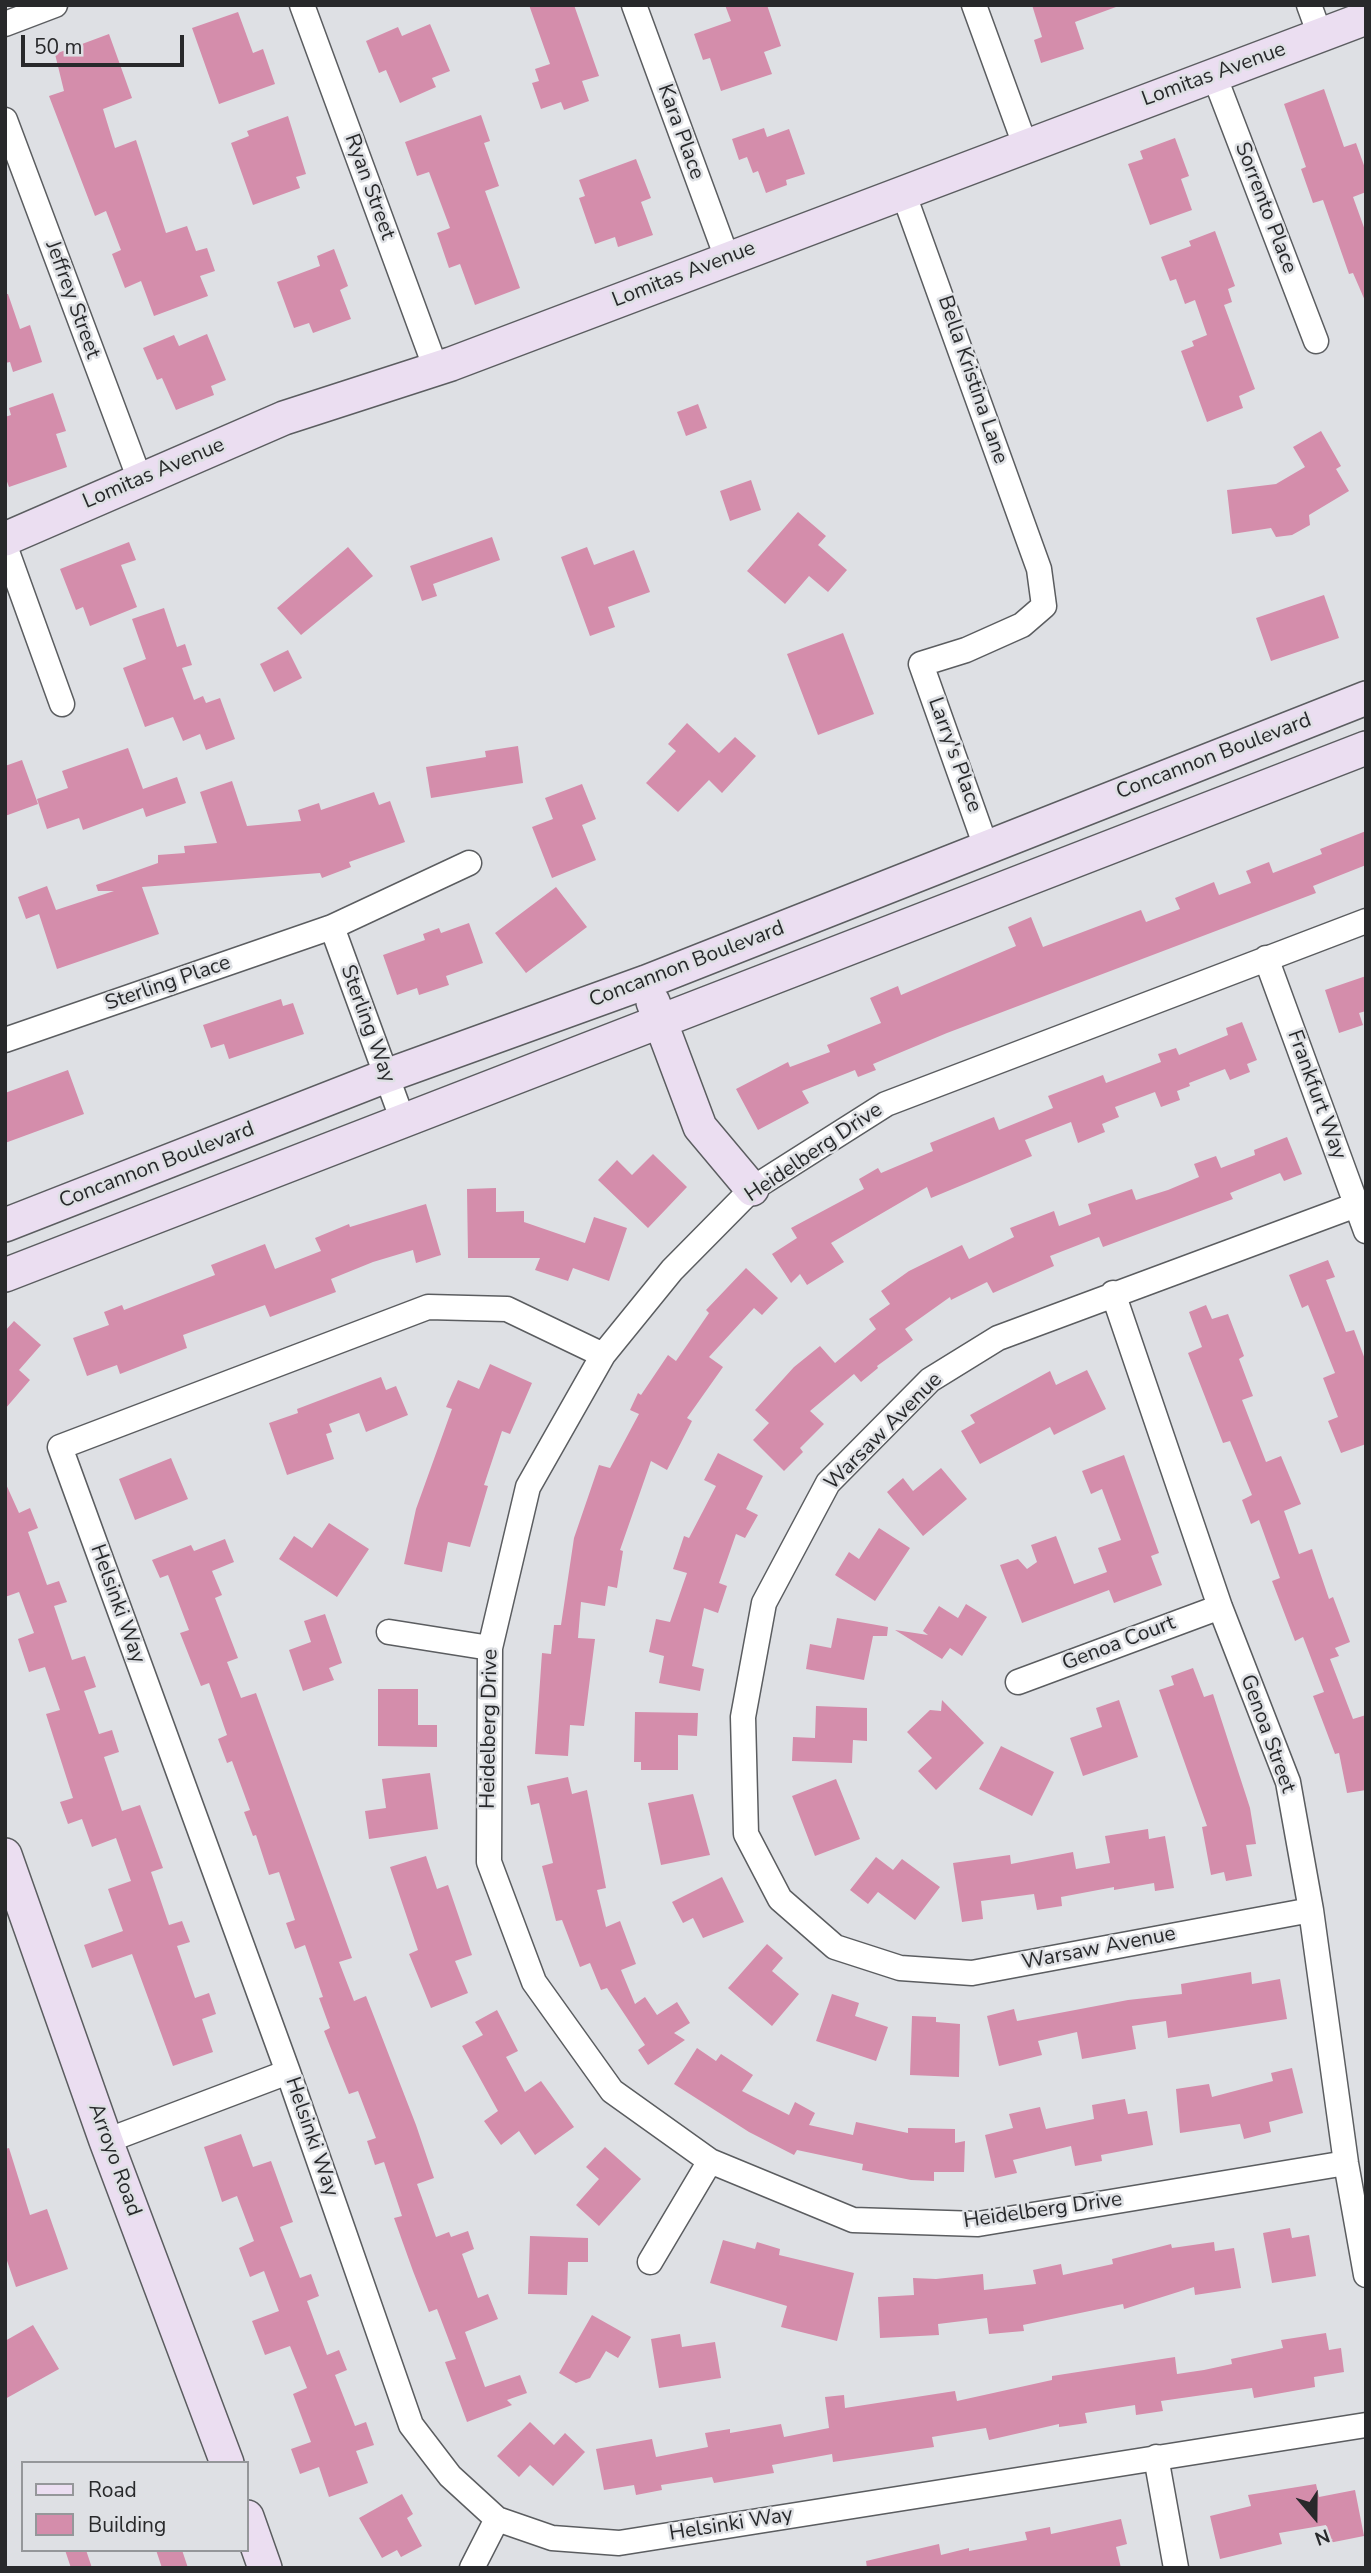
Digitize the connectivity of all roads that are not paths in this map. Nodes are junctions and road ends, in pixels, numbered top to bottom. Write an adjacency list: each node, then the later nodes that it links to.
1 (55, 5): 7 (street)
2 (302, 5): 14 (street, Ryan Street)
3 (634, 5): 12 (street, Kara Place)
4 (974, 5): 10 (street)
5 (1366, 18): 6 (main road, Lomitas Avenue)
6 (1315, 20): 8 (main road, Lomitas Avenue)
7 (5, 24)
8 (1214, 75): 10 (main road, Lomitas Avenue); 13 (street, Sorrento Place)
9 (5, 120): 15 (street, Jeffrey Street)
10 (1025, 145): 11 (main road, Lomitas Avenue)
11 (902, 192): 12 (main road, Lomitas Avenue); 18 (street, Bella Kristina Lane)
12 (727, 258): 14 (main road, Lomitas Avenue)
13 (1316, 341)
14 (436, 369): 15 (main road, Lomitas Avenue)
15 (139, 480): 16 (main road, Lomitas Avenue)
16 (5, 539)
17 (5, 546): 20 (street)
18 (921, 664): 22 (street, Larry's Place)
19 (1366, 698): 22 (main road, Concannon Boulevard)
20 (62, 704)
21 (1366, 748): 28 (main road, Concannon Boulevard)
22 (986, 846): 27 (main road, Concannon Boulevard)
23 (469, 863): 25 (street, Sterling Place)
24 (1366, 920): 26 (street, Heidelberg Drive)
25 (332, 927): 29 (street, Sterling Place); 30 (street, Sterling Way)
26 (1266, 958): 32 (street, Heidelberg Drive); 33 (street, Frankfurt Way)
27 (646, 982): 28 (main road); 30 (main road, Concannon Boulevard)
28 (661, 1022): 31 (main road, Concannon Boulevard); 32 (main road)
29 (5, 1040)
30 (386, 1076): 31 (street, Sterling Way); 34 (main road, Concannon Boulevard)
31 (403, 1121): 36 (main road, Concannon Boulevard)
32 (752, 1189): 38 (street, Heidelberg Drive)
33 (1356, 1205): 35 (street, Frankfurt Way); 37 (street, Warsaw Avenue)
34 (5, 1225)
35 (1366, 1231)
36 (5, 1276)
37 (1113, 1293): 39 (street, Genoa Street); 44 (street, Warsaw Avenue)
38 (603, 1355): 41 (street, Heidelberg Drive); 45 (street, Helsinki Way)
39 (1220, 1606): 42 (street, Genoa Court); 44 (street, Genoa Street)
40 (389, 1632): 41 (street)
41 (489, 1648): 47 (street, Heidelberg Drive)
42 (1018, 1682)
43 (5, 1856): 46 (main road, Arroyo Road)
44 (1311, 1910): 48 (street, Genoa Street)
45 (288, 2072): 46 (street); 54 (street, Helsinki Way)
46 (106, 2141): 53 (main road, Arroyo Road)
47 (709, 2161): 48 (street, Heidelberg Drive); 49 (street)
48 (1346, 2164): 50 (street, Genoa Street)
49 (650, 2263)
50 (1366, 2275)
51 (1366, 2425): 52 (street, Helsinki Way)
52 (1156, 2457): 54 (street, Helsinki Way); 58 (street)
53 (226, 2461)
54 (497, 2519): 57 (street)
55 (248, 2520): 56 (main road)
56 (265, 2568)
57 (472, 2568)
58 (1176, 2568)

